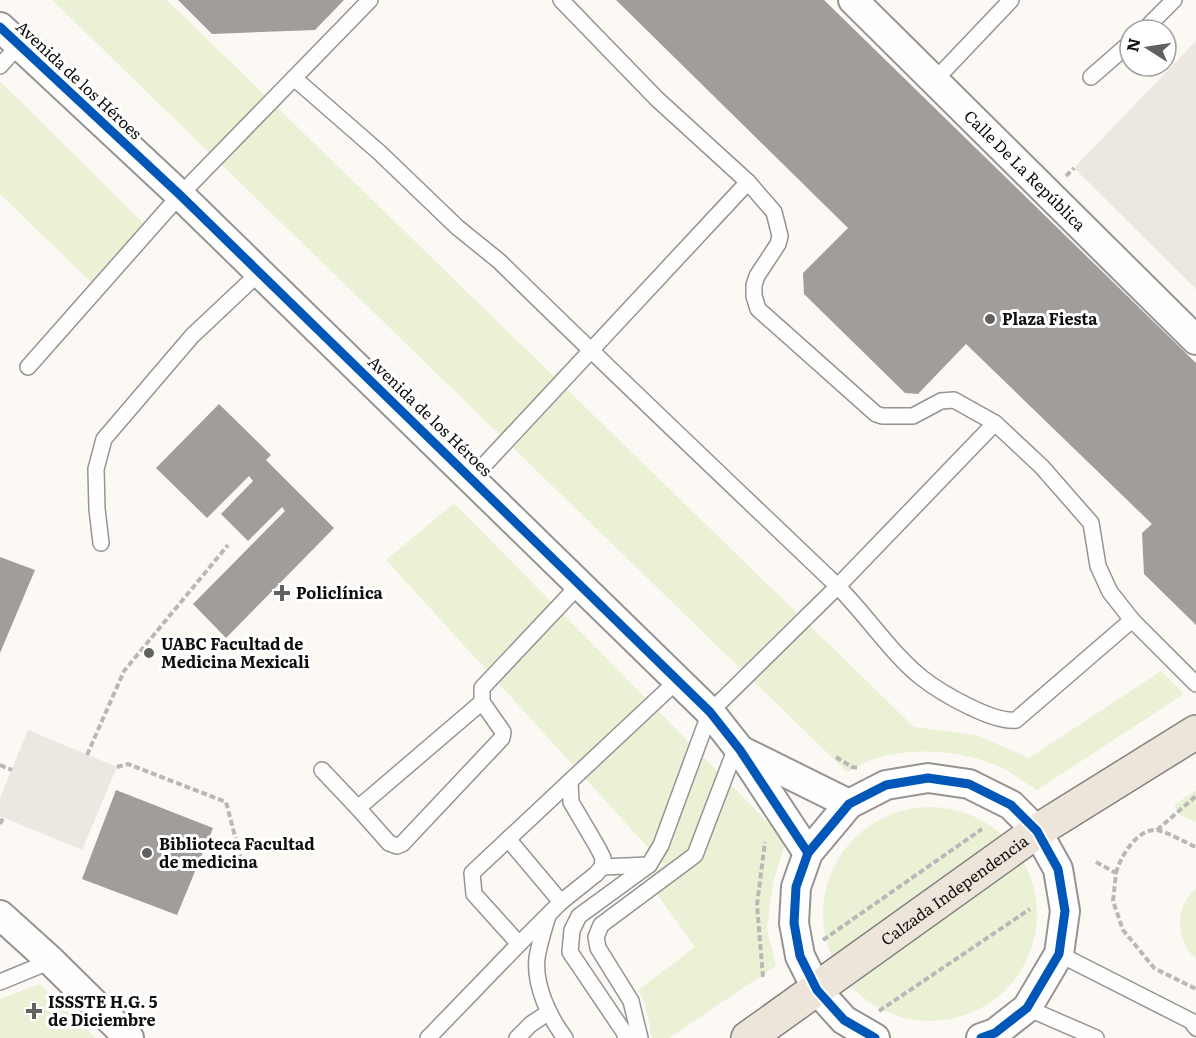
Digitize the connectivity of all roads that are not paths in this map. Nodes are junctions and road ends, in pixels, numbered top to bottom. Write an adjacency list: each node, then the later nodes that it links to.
1 (370, 0): 11 (lane)
2 (561, 0): 13 (lane)
3 (853, 0): 12 (street, Calle De La República)
4 (1011, 0): 12 (lane)
5 (1174, 0): 6 (lane)
6 (1156, 18)
7 (10, 36): 9 (lane); 14 (street, Avenida de los Héroes)
8 (1118, 53): 10 (lane)
9 (0, 66)
10 (1091, 77)
11 (294, 78): 14 (lane); 17 (lane)
12 (935, 80): 16 (street, Calle De La República)
13 (748, 182): 17 (lane); 19 (lane)
14 (180, 195): 15 (street, Avenida de los Héroes); 18 (lane)
15 (260, 272): 20 (street, Avenida de los Héroes); 21 (lane)
16 (1196, 340)
17 (590, 351): 20 (lane); 23 (lane)
18 (28, 368)
19 (995, 423): 23 (lane); 24 (lane)
20 (472, 478): 22 (street, Avenida de los Héroes)
21 (101, 543)
22 (580, 584): 25 (street, Avenida de los Héroes); 27 (lane)
23 (838, 586): 24 (lane); 28 (lane)
24 (1132, 620): 26 (lane)
25 (678, 680): 28 (street, Avenida de los Héroes); 32 (lane)
26 (1196, 684)
27 (482, 702): 34 (lane); 34 (lane)
28 (710, 712): 30 (street, Avenida de los Héroes); 38 (lane)
29 (1196, 732): 35 (main road, Calzada Independencia)
30 (739, 748): 33 (street, Avenida de los Héroes); 37 (street, Avenida de los Héroes); 57 (lane)
31 (322, 770): 34 (lane)
32 (570, 782): 36 (lane); 39 (lane)
33 (849, 804): 35 (street); 37 (street)
34 (358, 808)
35 (1037, 831): 44 (street); 47 (main road, Calzada Independencia)
36 (508, 839): 40 (lane); 43 (lane)
37 (808, 853): 47 (street)
38 (649, 865): 39 (lane); 56 (lane)
39 (602, 867): 40 (lane)
40 (561, 903): 42 (lane)
41 (0, 915): 45 (street)
42 (548, 915): 43 (lane); 49 (lane)
43 (519, 944): 53 (lane)
44 (1059, 954): 48 (street); 51 (lane)
45 (51, 961): 46 (lane); 52 (street)
46 (0, 982)
47 (817, 990): 50 (street); 58 (main road, Calzada Independencia)
48 (1027, 1008): 59 (street); 60 (lane)
49 (549, 1012): 54 (lane); 55 (lane)
50 (874, 1027)
51 (1196, 1028)
52 (129, 1038)
53 (428, 1038)
54 (517, 1038)
55 (565, 1038)
56 (626, 1038)
57 (640, 1038)
58 (748, 1038)
59 (981, 1038)
60 (1096, 1038)

